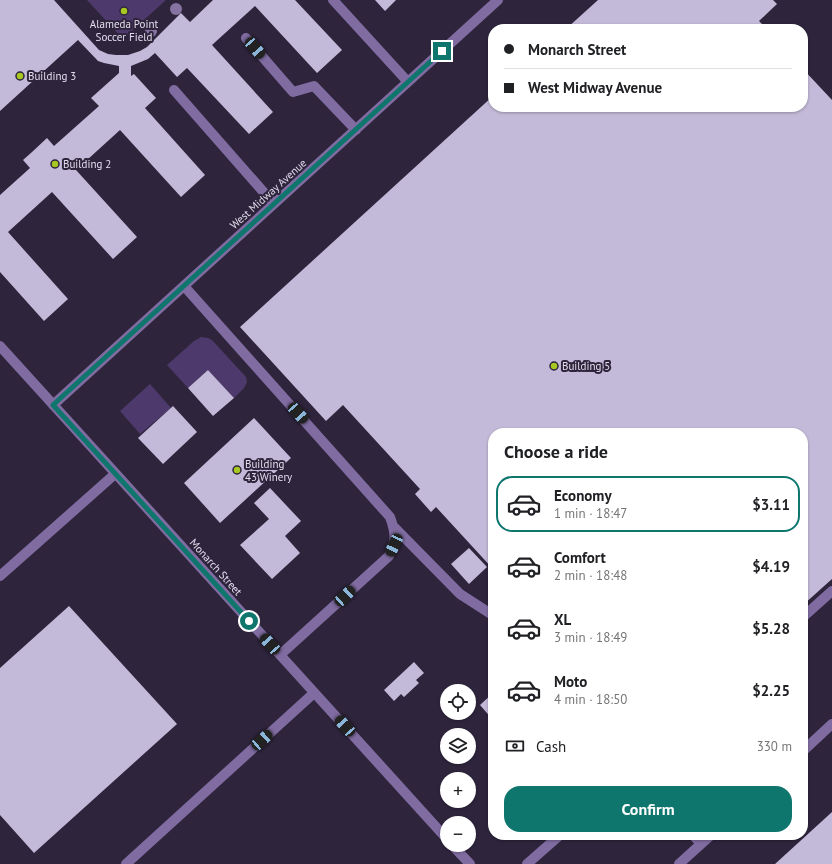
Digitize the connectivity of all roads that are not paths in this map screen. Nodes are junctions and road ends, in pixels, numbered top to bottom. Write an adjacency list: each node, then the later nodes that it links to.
1 (333, 0): 4 (street)
2 (498, 0): 4 (street, West Midway Avenue)
3 (246, 38): 6 (street)
4 (408, 82): 6 (street, West Midway Avenue)
5 (174, 90): 7 (street)
6 (356, 130): 7 (street, West Midway Avenue)
7 (274, 204): 8 (street, West Midway Avenue)
8 (184, 286): 10 (street, West Midway Avenue); 12 (street)
9 (0, 346): 10 (street, Monarch Street)
10 (53, 405): 11 (street, Monarch Street)
11 (116, 474): 13 (street); 17 (street, Monarch Street)
12 (394, 527): 15 (street); 17 (street)
13 (0, 576)
14 (832, 591): 16 (street)
15 (488, 612)
16 (808, 613)
17 (280, 655): 18 (street, Monarch Street)
18 (314, 693): 21 (street, Monarch Street); 27 (street)
19 (832, 724): 20 (street)
20 (808, 746)
21 (440, 831)
22 (554, 840): 29 (street)
23 (697, 840): 25 (street)
24 (705, 840): 25 (street)
25 (701, 844): 30 (street)
26 (459, 852): 28 (street)
27 (126, 864)
28 (470, 864)
29 (527, 864)
30 (679, 864)

